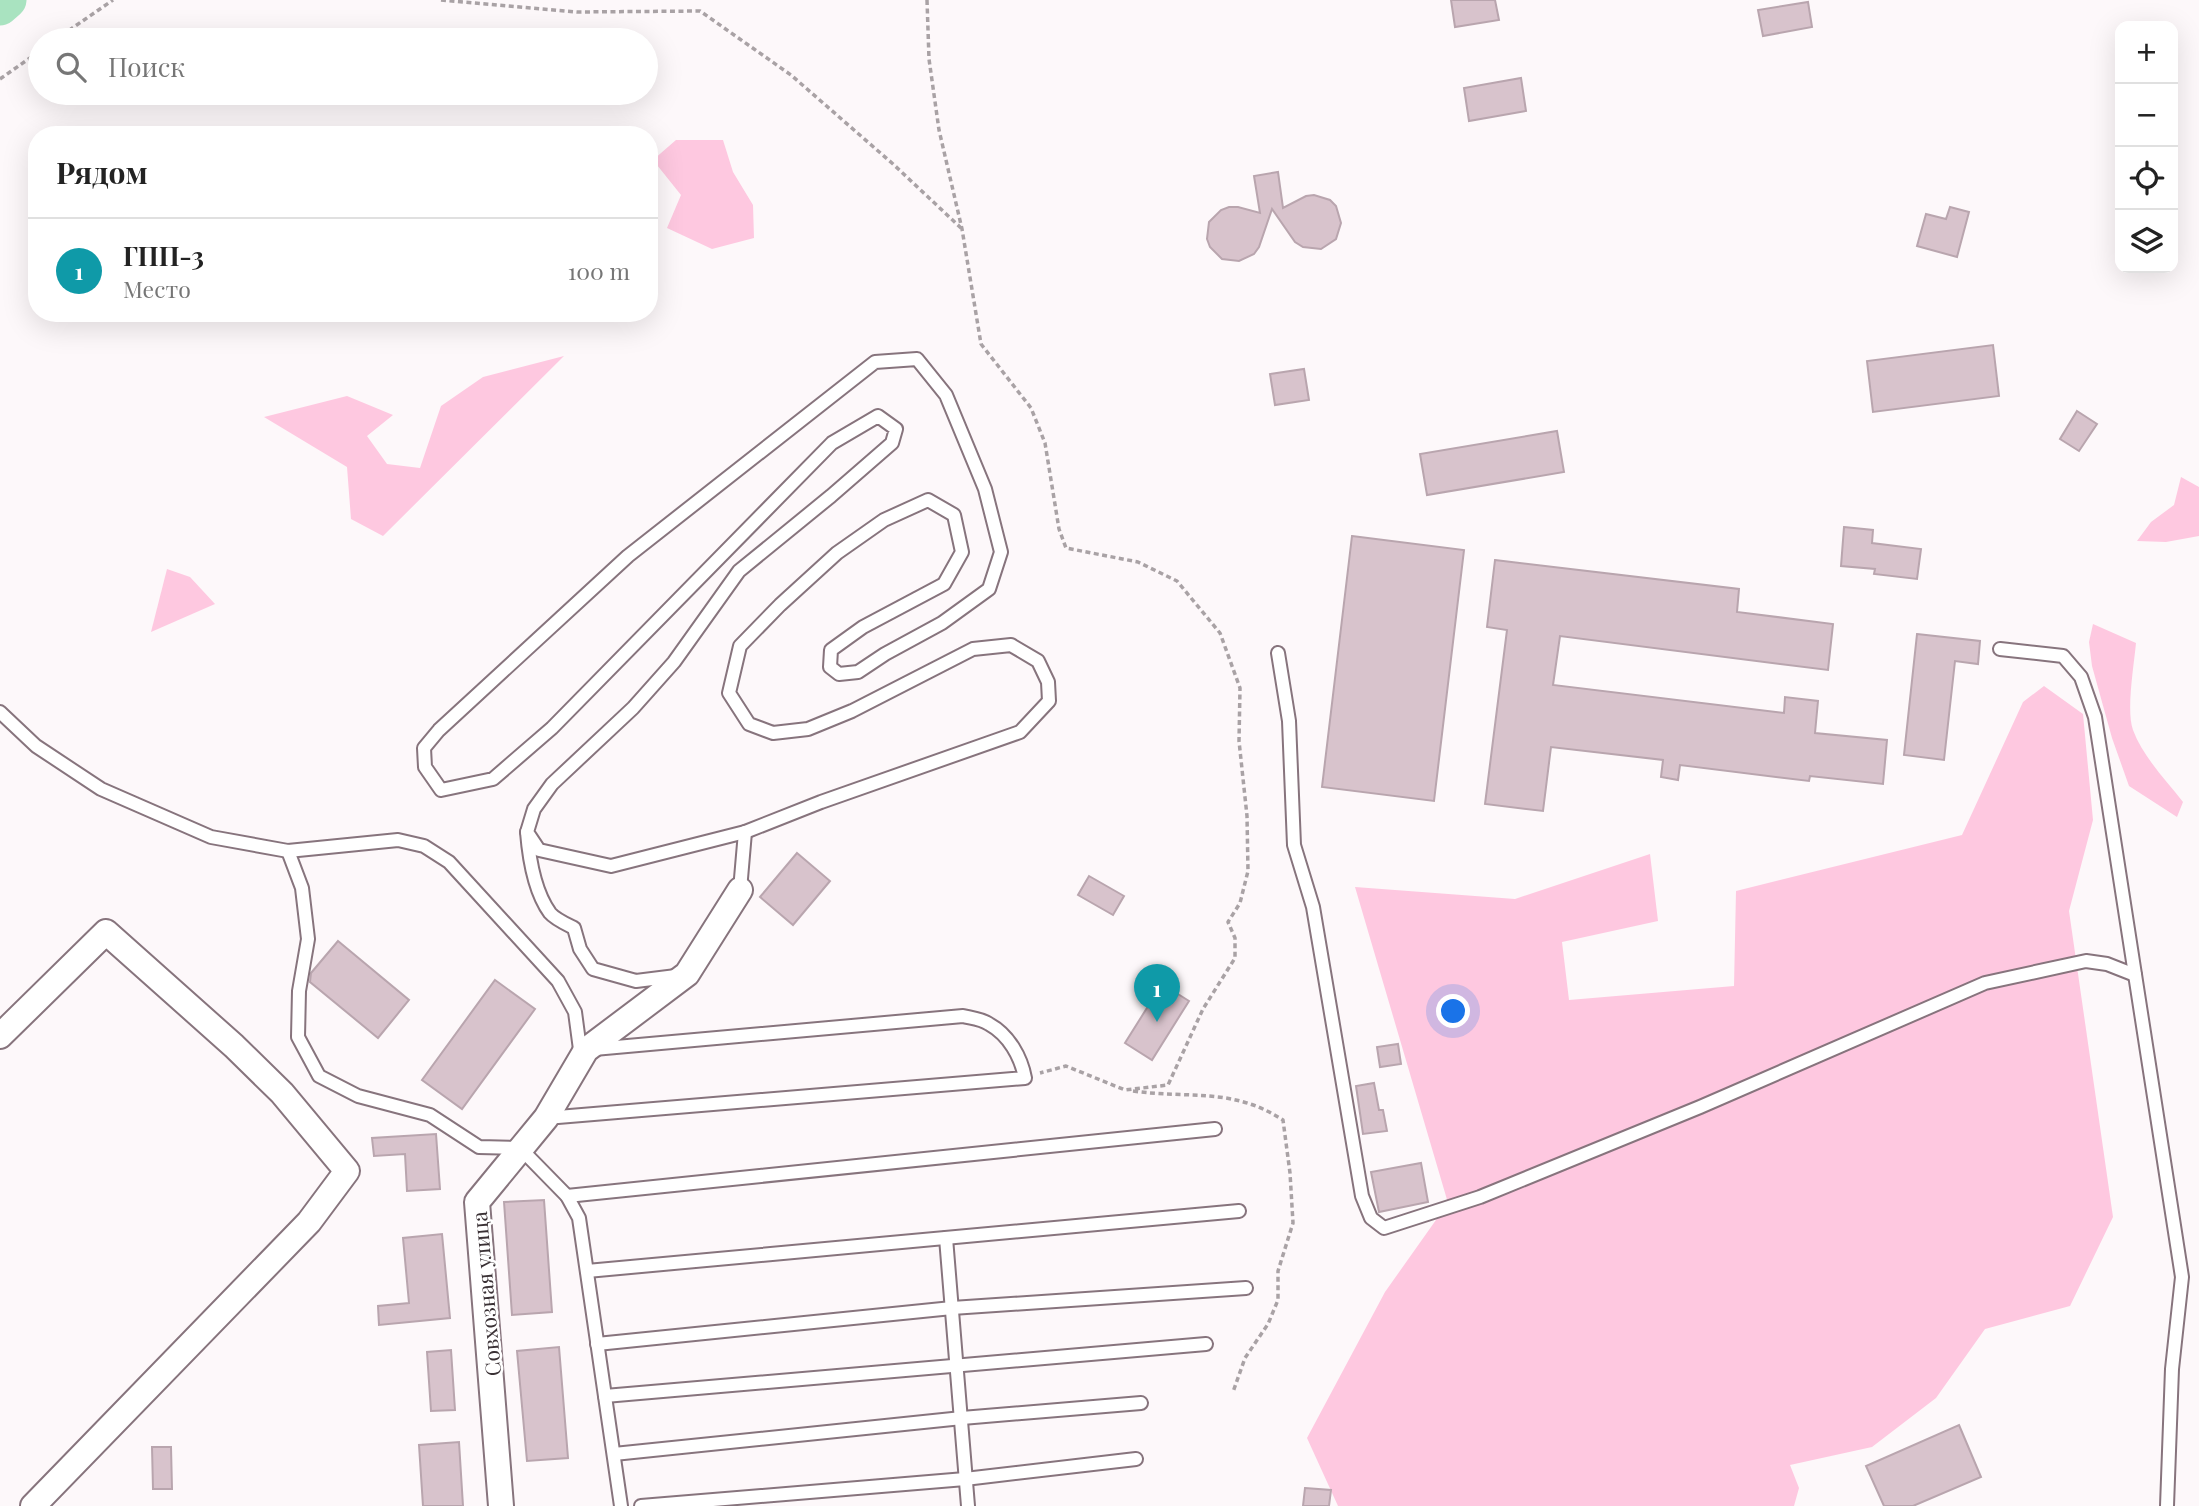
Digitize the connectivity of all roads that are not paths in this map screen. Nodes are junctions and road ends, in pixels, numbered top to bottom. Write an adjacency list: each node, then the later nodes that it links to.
1 (2000, 649): 9 (lane)
2 (1278, 653): 9 (lane)
3 (0, 712): 6 (lane)
4 (527, 832): 5 (lane); 5 (lane); 8 (lane)
5 (745, 832): 7 (lane)
6 (288, 851): 11 (lane); 14 (lane)
7 (740, 890): 8 (street, Совхозная улица)
8 (687, 974): 11 (street, Совхозная улица)
9 (2135, 975): 35 (lane)
10 (0, 1036): 30 (street)
11 (581, 1058): 12 (street, Совхозная улица); 12 (lane)
12 (547, 1118): 14 (street, Совхозная улица)
13 (1215, 1129): 15 (lane)
14 (520, 1148): 15 (lane); 31 (street, Совхозная улица)
15 (567, 1196): 18 (lane)
16 (1239, 1211): 17 (lane)
17 (946, 1238): 18 (lane); 20 (lane)
18 (587, 1271): 21 (lane)
19 (1246, 1288): 20 (lane)
20 (952, 1308): 21 (lane); 23 (lane)
21 (597, 1344): 24 (lane)
22 (1206, 1344): 23 (lane)
23 (955, 1367): 24 (lane); 26 (lane)
24 (605, 1396): 27 (lane)
25 (1141, 1403): 26 (lane)
26 (962, 1418): 27 (lane); 29 (lane)
27 (614, 1454): 32 (lane)
28 (1136, 1459): 29 (lane)
29 (965, 1479): 33 (lane); 34 (lane)
30 (33, 1506)
31 (501, 1506)
32 (621, 1506)
33 (641, 1506)
34 (968, 1506)
35 (2167, 1506)

